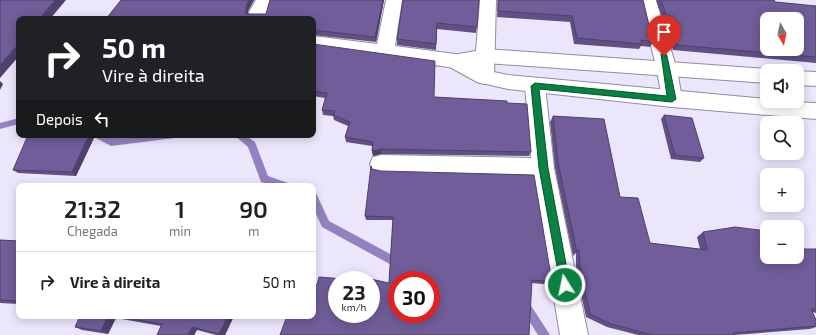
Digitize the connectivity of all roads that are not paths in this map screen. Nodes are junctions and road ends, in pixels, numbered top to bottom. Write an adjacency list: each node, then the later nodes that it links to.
1 (264, 0): 5 (street)
2 (394, 0): 7 (street)
3 (488, 0): 8 (street)
4 (648, 0): 10 (street)
5 (258, 16)
6 (316, 42): 7 (street)
7 (385, 52): 9 (street)
8 (486, 56): 9 (street); 10 (street); 12 (street)
9 (455, 61): 12 (street)
10 (668, 70): 11 (street); 16 (street)
11 (760, 76)
12 (484, 77): 15 (street)
13 (804, 79): 14 (street)
14 (816, 80)
15 (535, 86): 16 (street); 19 (street)
16 (672, 99): 17 (street)
17 (816, 111)
18 (381, 164): 19 (street)
19 (543, 168): 20 (street)
20 (573, 332)

